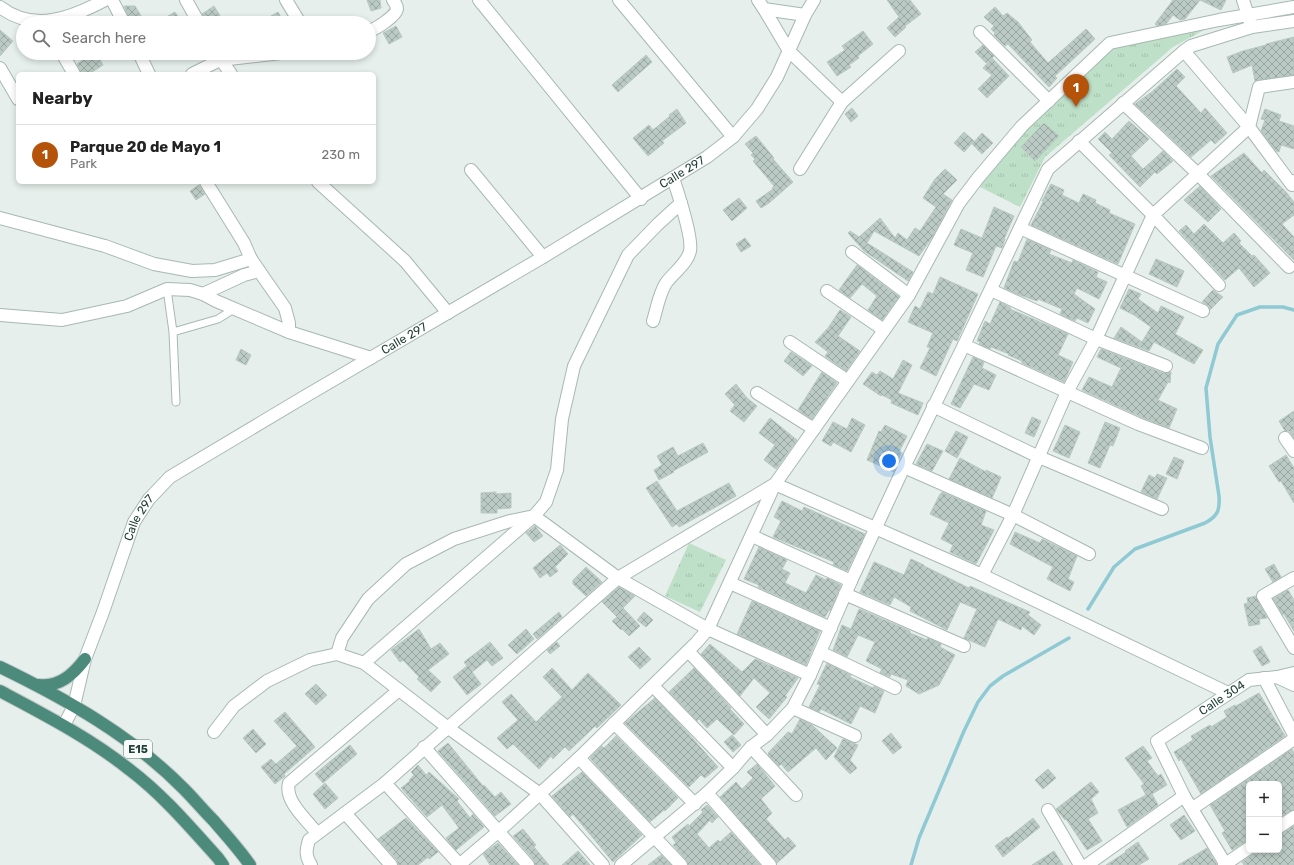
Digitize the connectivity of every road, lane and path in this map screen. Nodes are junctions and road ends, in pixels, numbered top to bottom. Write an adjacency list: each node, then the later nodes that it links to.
1 (105, 0): 15 (street)
2 (112, 0): 16 (street)
3 (186, 0): 17 (street)
4 (286, 0): 18 (street)
5 (393, 0): 21 (street)
6 (479, 0): 51 (street)
7 (619, 0): 42 (street)
8 (814, 0): 14 (street, Calle 297)
9 (1244, 0): 13 (street)
10 (761, 3): 14 (street); 24 (street)
11 (0, 7): 19 (street)
12 (1294, 7): 13 (street)
13 (1248, 14): 22 (street); 38 (street)
14 (805, 15): 24 (street, Calle 297)
15 (70, 16)
16 (120, 16)
17 (195, 16)
18 (296, 16)
19 (16, 17)
20 (1294, 21): 22 (street)
21 (376, 27)
22 (1252, 27): 26 (street)
23 (980, 32): 38 (street)
24 (789, 51): 39 (street); 42 (street, Calle 297)
25 (899, 51): 39 (street)
26 (1184, 51): 40 (street); 41 (street)
27 (66, 60): 32 (street)
28 (142, 60): 33 (street)
29 (212, 60): 34 (street)
30 (221, 60): 35 (street)
31 (0, 68): 37 (street)
32 (73, 72)
33 (148, 72)
34 (195, 72)
35 (230, 72)
36 (1294, 82): 41 (street)
37 (16, 96)
38 (1049, 101): 67 (street)
39 (842, 102): 44 (street)
40 (1123, 103): 43 (street); 46 (street)
41 (1249, 127): 46 (street); 50 (street)
42 (733, 137): 47 (street, Calle 297)
43 (1079, 141): 53 (street); 55 (street)
44 (800, 169)
45 (471, 170): 57 (street)
46 (1198, 174): 53 (street); 59 (street)
47 (673, 178): 51 (street, Calle 297); 52 (street)
48 (207, 184): 58 (street)
49 (320, 184): 70 (street)
50 (1293, 185)
51 (641, 199): 57 (street, Calle 297)
52 (681, 203): 72 (street); 95 (street)
53 (1153, 215): 61 (street); 62 (street)
54 (0, 218): 58 (street)
55 (1020, 228): 61 (street); 64 (street)
56 (852, 252): 67 (street)
57 (543, 258): 70 (street, Calle 297)
58 (251, 259): 60 (street)
59 (1288, 267)
60 (259, 271): 66 (street); 75 (street)
61 (1124, 275): 69 (street); 76 (street)
62 (1219, 286)
63 (167, 289): 66 (street); 71 (street); 74 (lane)
64 (991, 290): 76 (street); 78 (street)
65 (827, 291): 73 (street)
66 (203, 294): 68 (street)
67 (909, 295): 73 (street)
68 (234, 309): 74 (lane); 75 (street)
69 (1203, 311)
70 (448, 314): 79 (street, Calle 297)
71 (0, 315)
72 (653, 321)
73 (884, 330): 81 (street)
74 (173, 332): 84 (lane)
75 (289, 332): 79 (street)
76 (1096, 339): 80 (street); 82 (street)
77 (790, 342): 81 (street)
78 (964, 345): 82 (street); 85 (street)
79 (371, 358): 112 (street, Calle 297)
80 (1166, 366)
81 (848, 381): 86 (street)
82 (1067, 392): 88 (street); 90 (street)
83 (757, 393): 86 (street)
84 (176, 402)
85 (933, 406): 90 (street); 91 (street)
86 (814, 429): 92 (street)
87 (1285, 438): 89 (street)
88 (1202, 448)
89 (1294, 451)
90 (1039, 457): 93 (street); 94 (street)
91 (904, 467): 94 (street); 96 (street)
92 (775, 484): 96 (street); 97 (street); 100 (street)
93 (1162, 508)
94 (1014, 515): 98 (street); 99 (street)
95 (534, 516): 100 (street); 111 (street); 113 (street)
96 (876, 529): 99 (street); 102 (street)
97 (752, 536): 102 (street); 103 (street)
98 (1089, 554)
99 (982, 575): 125 (street)
100 (618, 578): 106 (street); 130 (street)
101 (1294, 578): 108 (street)
102 (851, 581): 104 (street)
103 (730, 583): 105 (street); 106 (street)
104 (845, 594): 105 (street); 107 (street)
105 (831, 628): 110 (street)
106 (708, 629): 109 (street); 116 (street)
107 (964, 646)
108 (1294, 648)
109 (688, 651): 121 (street); 132 (street)
110 (820, 652): 116 (street); 122 (street)
111 (337, 654): 113 (street); 131 (street)
112 (85, 659): 119 (highway); 126 (street, Calle 297)
113 (364, 663): 123 (street)
114 (0, 667): 119 (highway, E15)
115 (1294, 673): 117 (street, Calle 304)
116 (810, 675): 127 (street)
117 (1277, 677): 118 (street, Calle 304); 120 (street)
118 (1264, 678): 125 (street, Calle 304); 133 (street)
119 (39, 685): 126 (highway, E15)
120 (1294, 685)
121 (653, 686): 128 (street); 139 (street)
122 (895, 688)
123 (399, 690): 130 (street); 152 (street)
124 (0, 691): 129 (highway, E15)
125 (1228, 693): 144 (street, Calle 304)
126 (74, 706): 129 (street, Calle 297); 156 (highway, E15)
127 (793, 708): 132 (street); 134 (street)
128 (614, 723): 138 (street); 145 (street)
129 (64, 725): 155 (highway, E15)
130 (447, 727): 136 (street); 142 (street)
131 (214, 732)
132 (767, 735): 137 (street)
133 (1294, 735)
134 (855, 736)
135 (1294, 739): 146 (street)
136 (424, 747): 140 (street); 151 (street)
137 (751, 748): 139 (street); 143 (street)
138 (579, 758): 142 (street); 153 (street)
139 (733, 768): 141 (street)
140 (385, 782): 148 (street); 159 (street)
141 (708, 793): 145 (street); 164 (street)
142 (540, 794): 151 (street); 161 (street)
143 (796, 795)
144 (1184, 796): 146 (street); 166 (street)
145 (695, 804): 153 (street)
146 (1193, 808): 167 (street)
147 (1048, 810): 165 (street)
148 (345, 813): 152 (street); 158 (street)
149 (1294, 817): 150 (street)
150 (1282, 825)
151 (499, 831): 159 (street); 160 (street)
152 (317, 833): 157 (street)
153 (654, 836): 162 (street); 163 (street)
154 (1246, 850): 167 (street)
155 (223, 865)
156 (250, 865)
157 (311, 865)
158 (391, 865)
159 (460, 865)
160 (528, 865)
161 (603, 865)
162 (621, 865)
163 (681, 865)
164 (770, 865)
165 (1080, 865)
166 (1087, 865)
167 (1225, 865)

